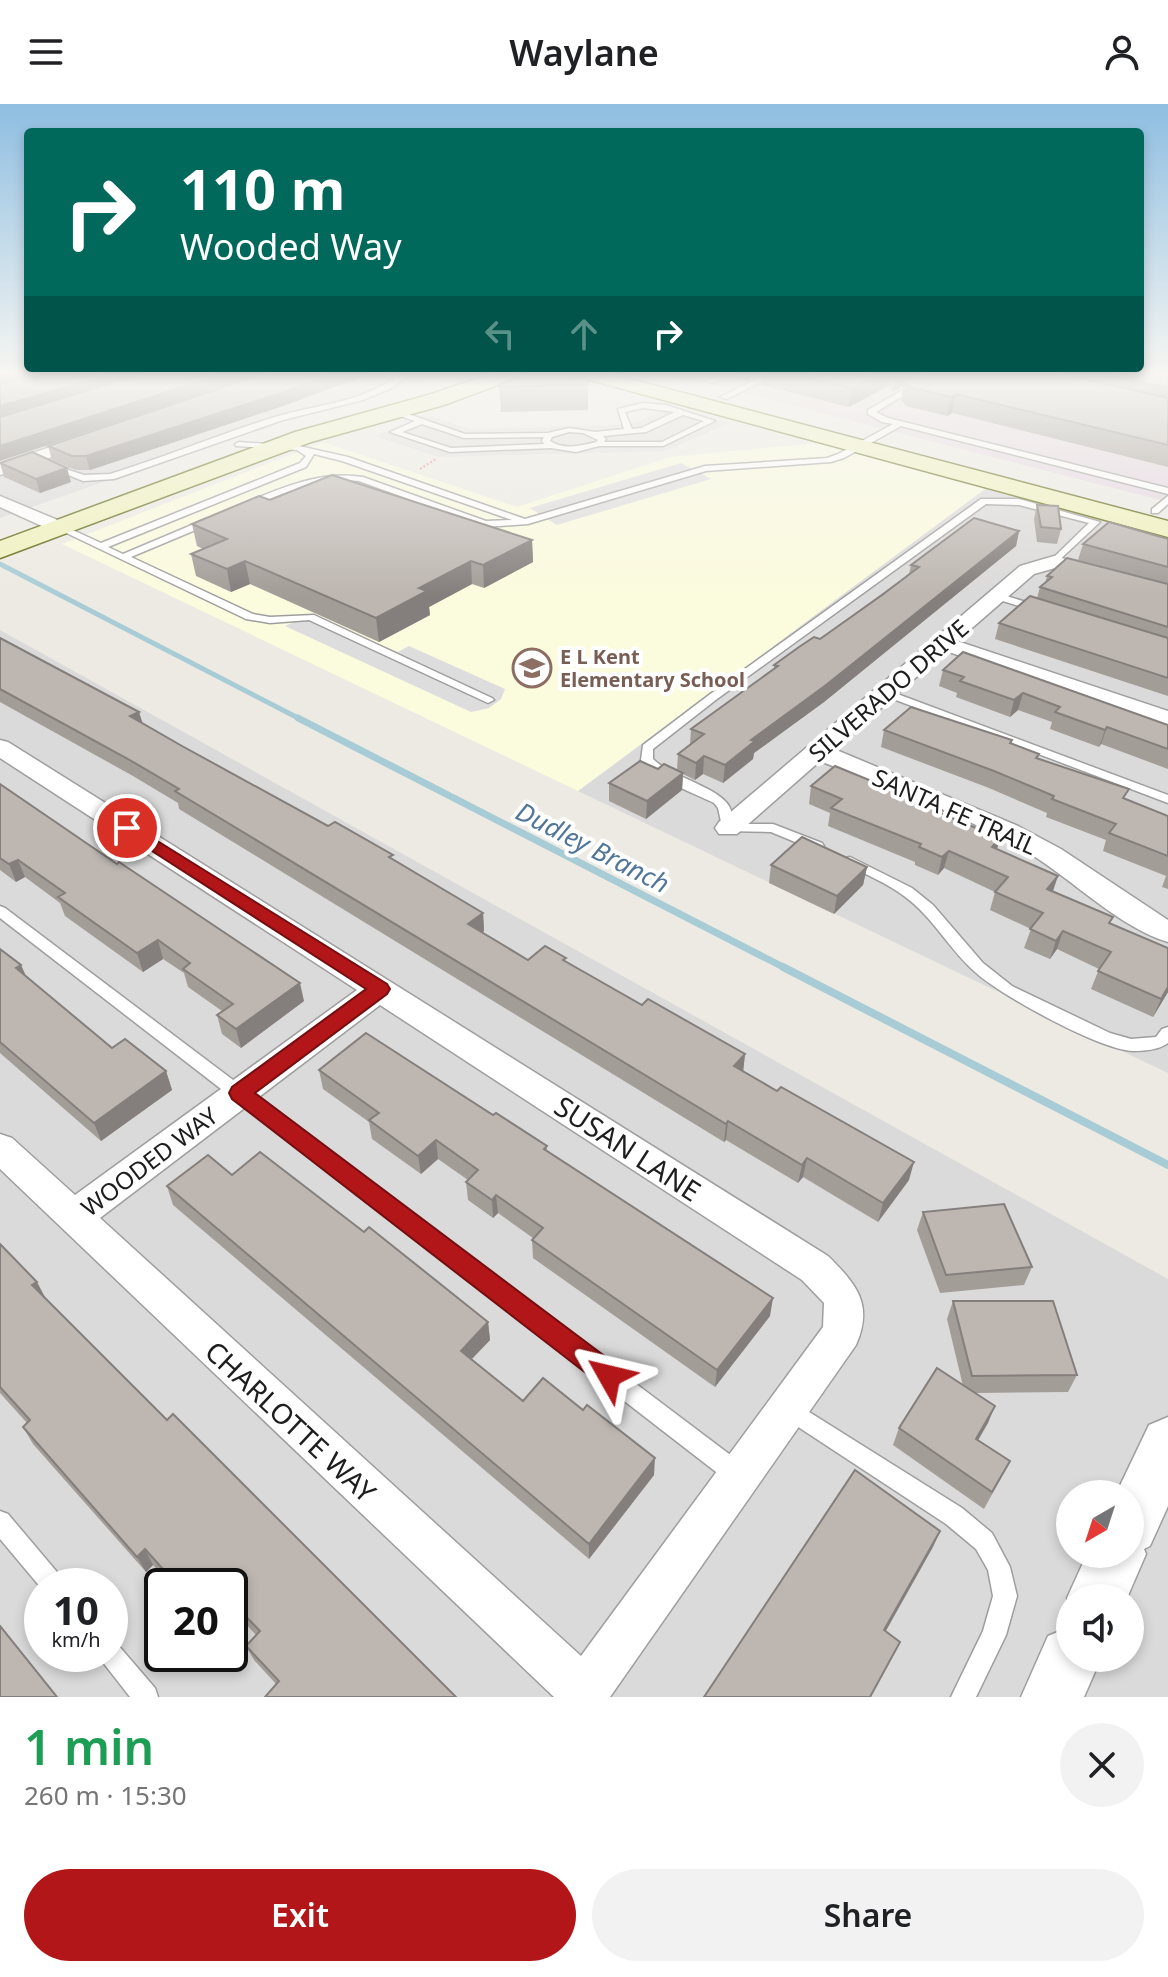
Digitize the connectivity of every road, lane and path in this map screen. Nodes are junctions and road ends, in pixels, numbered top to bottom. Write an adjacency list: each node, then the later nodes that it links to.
1 (66, 446): 13 (street)
2 (198, 446): 13 (lane)
3 (233, 446): 22 (main road)
4 (277, 446): 12 (lane)
5 (439, 446): 6 (lane)
6 (542, 446)
7 (553, 446): 8 (lane)
8 (590, 446)
9 (858, 446): 19 (lane)
10 (887, 446): 17 (main road)
11 (969, 446): 17 (lane)
12 (288, 447): 19 (lane); 22 (main road); 23 (lane)
13 (30, 458): 14 (street)
14 (0, 470)
15 (0, 501): 22 (street)
16 (243, 507): 19 (lane)
17 (1165, 509)
18 (218, 518): 25 (lane)
19 (525, 522)
20 (1095, 522): 21 (lane); 26 (lane); 37 (lane)
21 (1110, 526)
22 (31, 527): 23 (lane); 24 (main road)
23 (102, 546): 25 (lane)
24 (0, 550)
25 (124, 557): 32 (lane)
26 (1054, 562): 27 (street); 28 (street, SILVERADO DRIVE)
27 (1168, 593)
28 (997, 596): 29 (lane); 30 (street, SILVERADO DRIVE)
29 (1052, 614)
30 (942, 643): 31 (street, SILVERADO DRIVE); 33 (street)
31 (884, 692): 35 (street, SILVERADO DRIVE); 36 (lane)
32 (488, 700)
33 (1168, 719)
34 (0, 747): 40 (street, SUSAN LANE)
35 (817, 751): 37 (street, SILVERADO DRIVE); 39 (street, SANTA FE TRAIL)
36 (1168, 799)
37 (728, 828): 41 (lane)
38 (0, 911): 42 (lane)
39 (1168, 932)
40 (380, 989): 42 (street, WOODED WAY); 45 (street, SUSAN LANE)
41 (1168, 1033)
42 (240, 1093): 44 (street, WOODED WAY); 46 (lane)
43 (0, 1148): 44 (street, CHARLOTTE WAY)
44 (72, 1218): 51 (street, CHARLOTTE WAY)
45 (787, 1408): 46 (street, SUSAN LANE); 53 (lane)
46 (738, 1475): 51 (street, SUSAN LANE)
47 (0, 1522): 48 (lane)
48 (39, 1568)
49 (126, 1672): 52 (lane)
50 (1064, 1672): 54 (street)
51 (582, 1694)
52 (146, 1697)
53 (963, 1697)
54 (1052, 1697)

